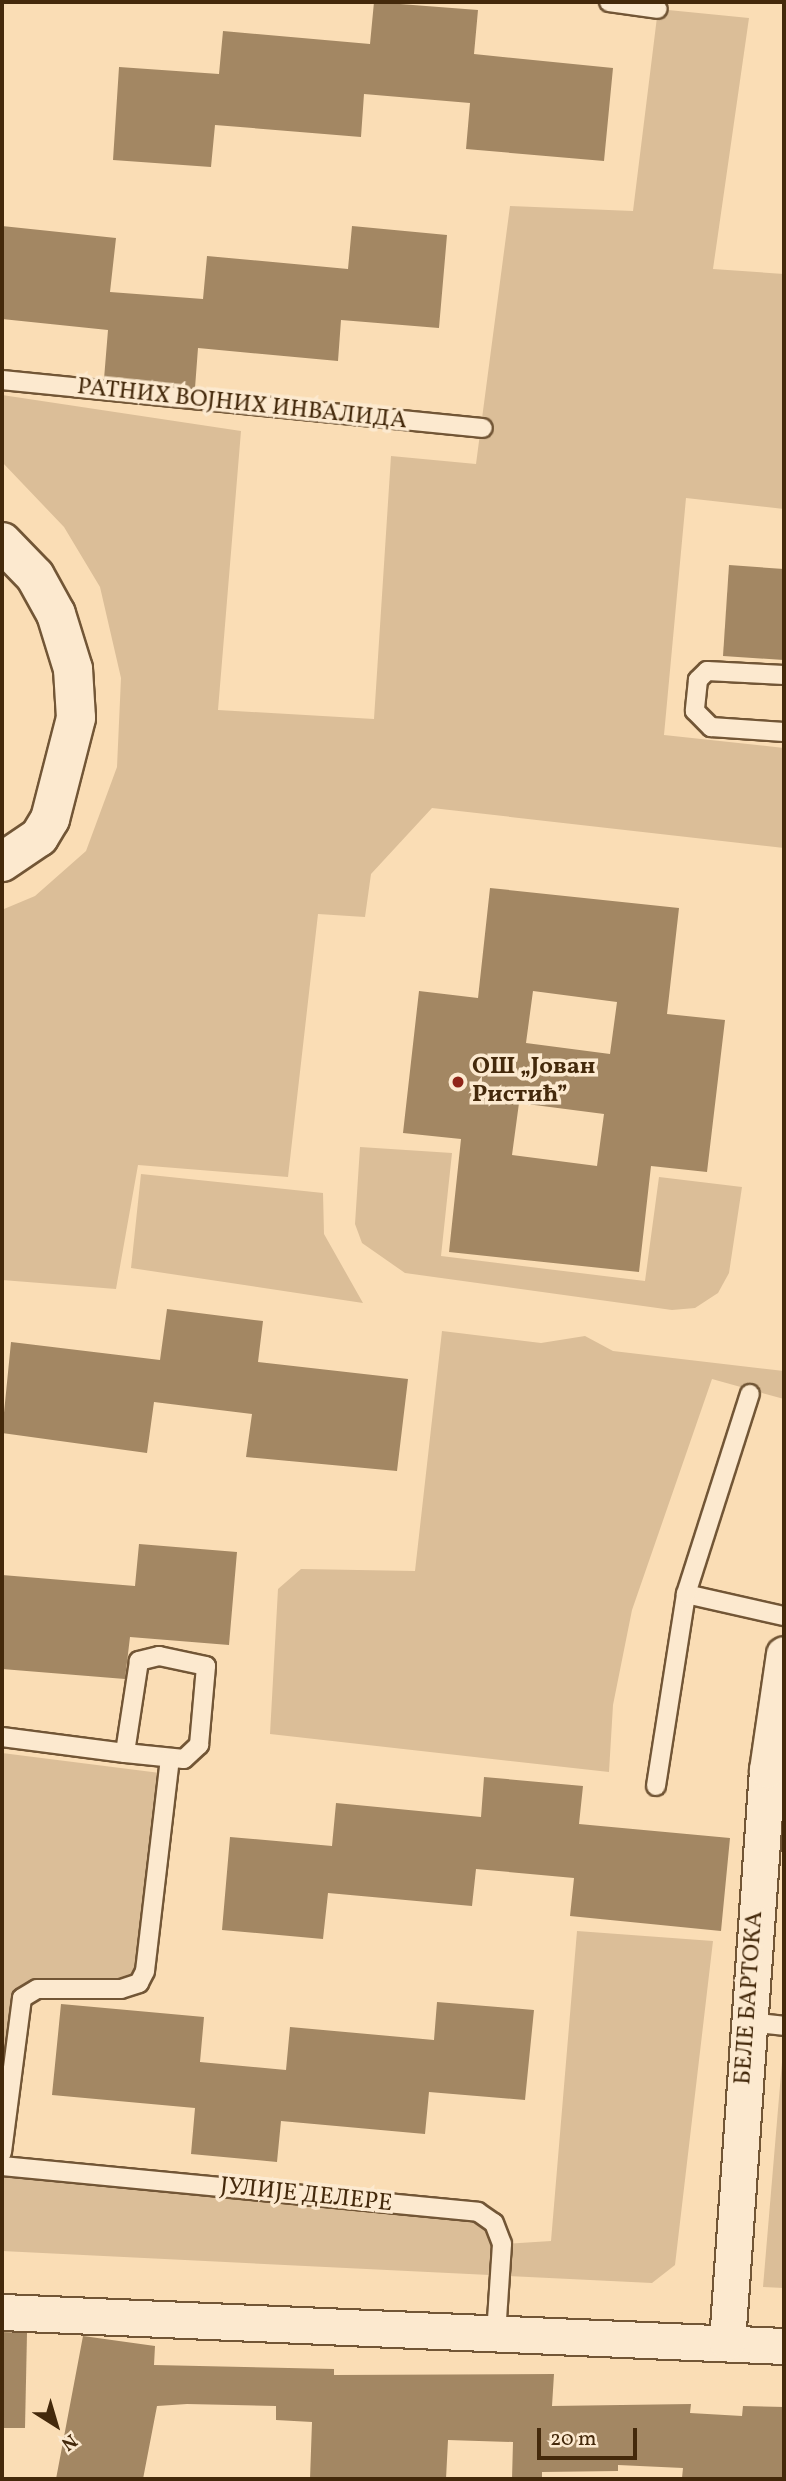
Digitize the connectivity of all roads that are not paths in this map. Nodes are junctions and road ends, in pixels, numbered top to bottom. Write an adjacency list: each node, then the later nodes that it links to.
1 (609, 2): 2 (lane)
2 (658, 9)
3 (2, 380): 4 (lane, РАТНИХ ВОЈНИХ ИНВАЛИДА)
4 (483, 428)
5 (2, 542): 8 (street)
6 (784, 675): 7 (lane)
7 (784, 732)
8 (2, 862)
9 (750, 1394): 10 (lane)
10 (686, 1594): 11 (lane); 16 (lane)
11 (784, 1616)
12 (784, 1654): 17 (street, БЕЛЕ БАРТОКА)
13 (2, 1737): 14 (lane)
14 (125, 1753): 15 (lane); 15 (lane)
15 (170, 1758): 19 (lane)
16 (656, 1786)
17 (748, 2022): 18 (lane); 23 (street, БЕЛЕ БАРТОКА)
18 (784, 2026)
19 (2, 2152)
20 (2, 2166): 22 (lane, ЈУЛИЈЕ ДЕЛЕРЕ)
21 (2, 2312): 22 (street)
22 (496, 2334): 23 (street)
23 (727, 2342): 24 (street)
24 (784, 2346)

